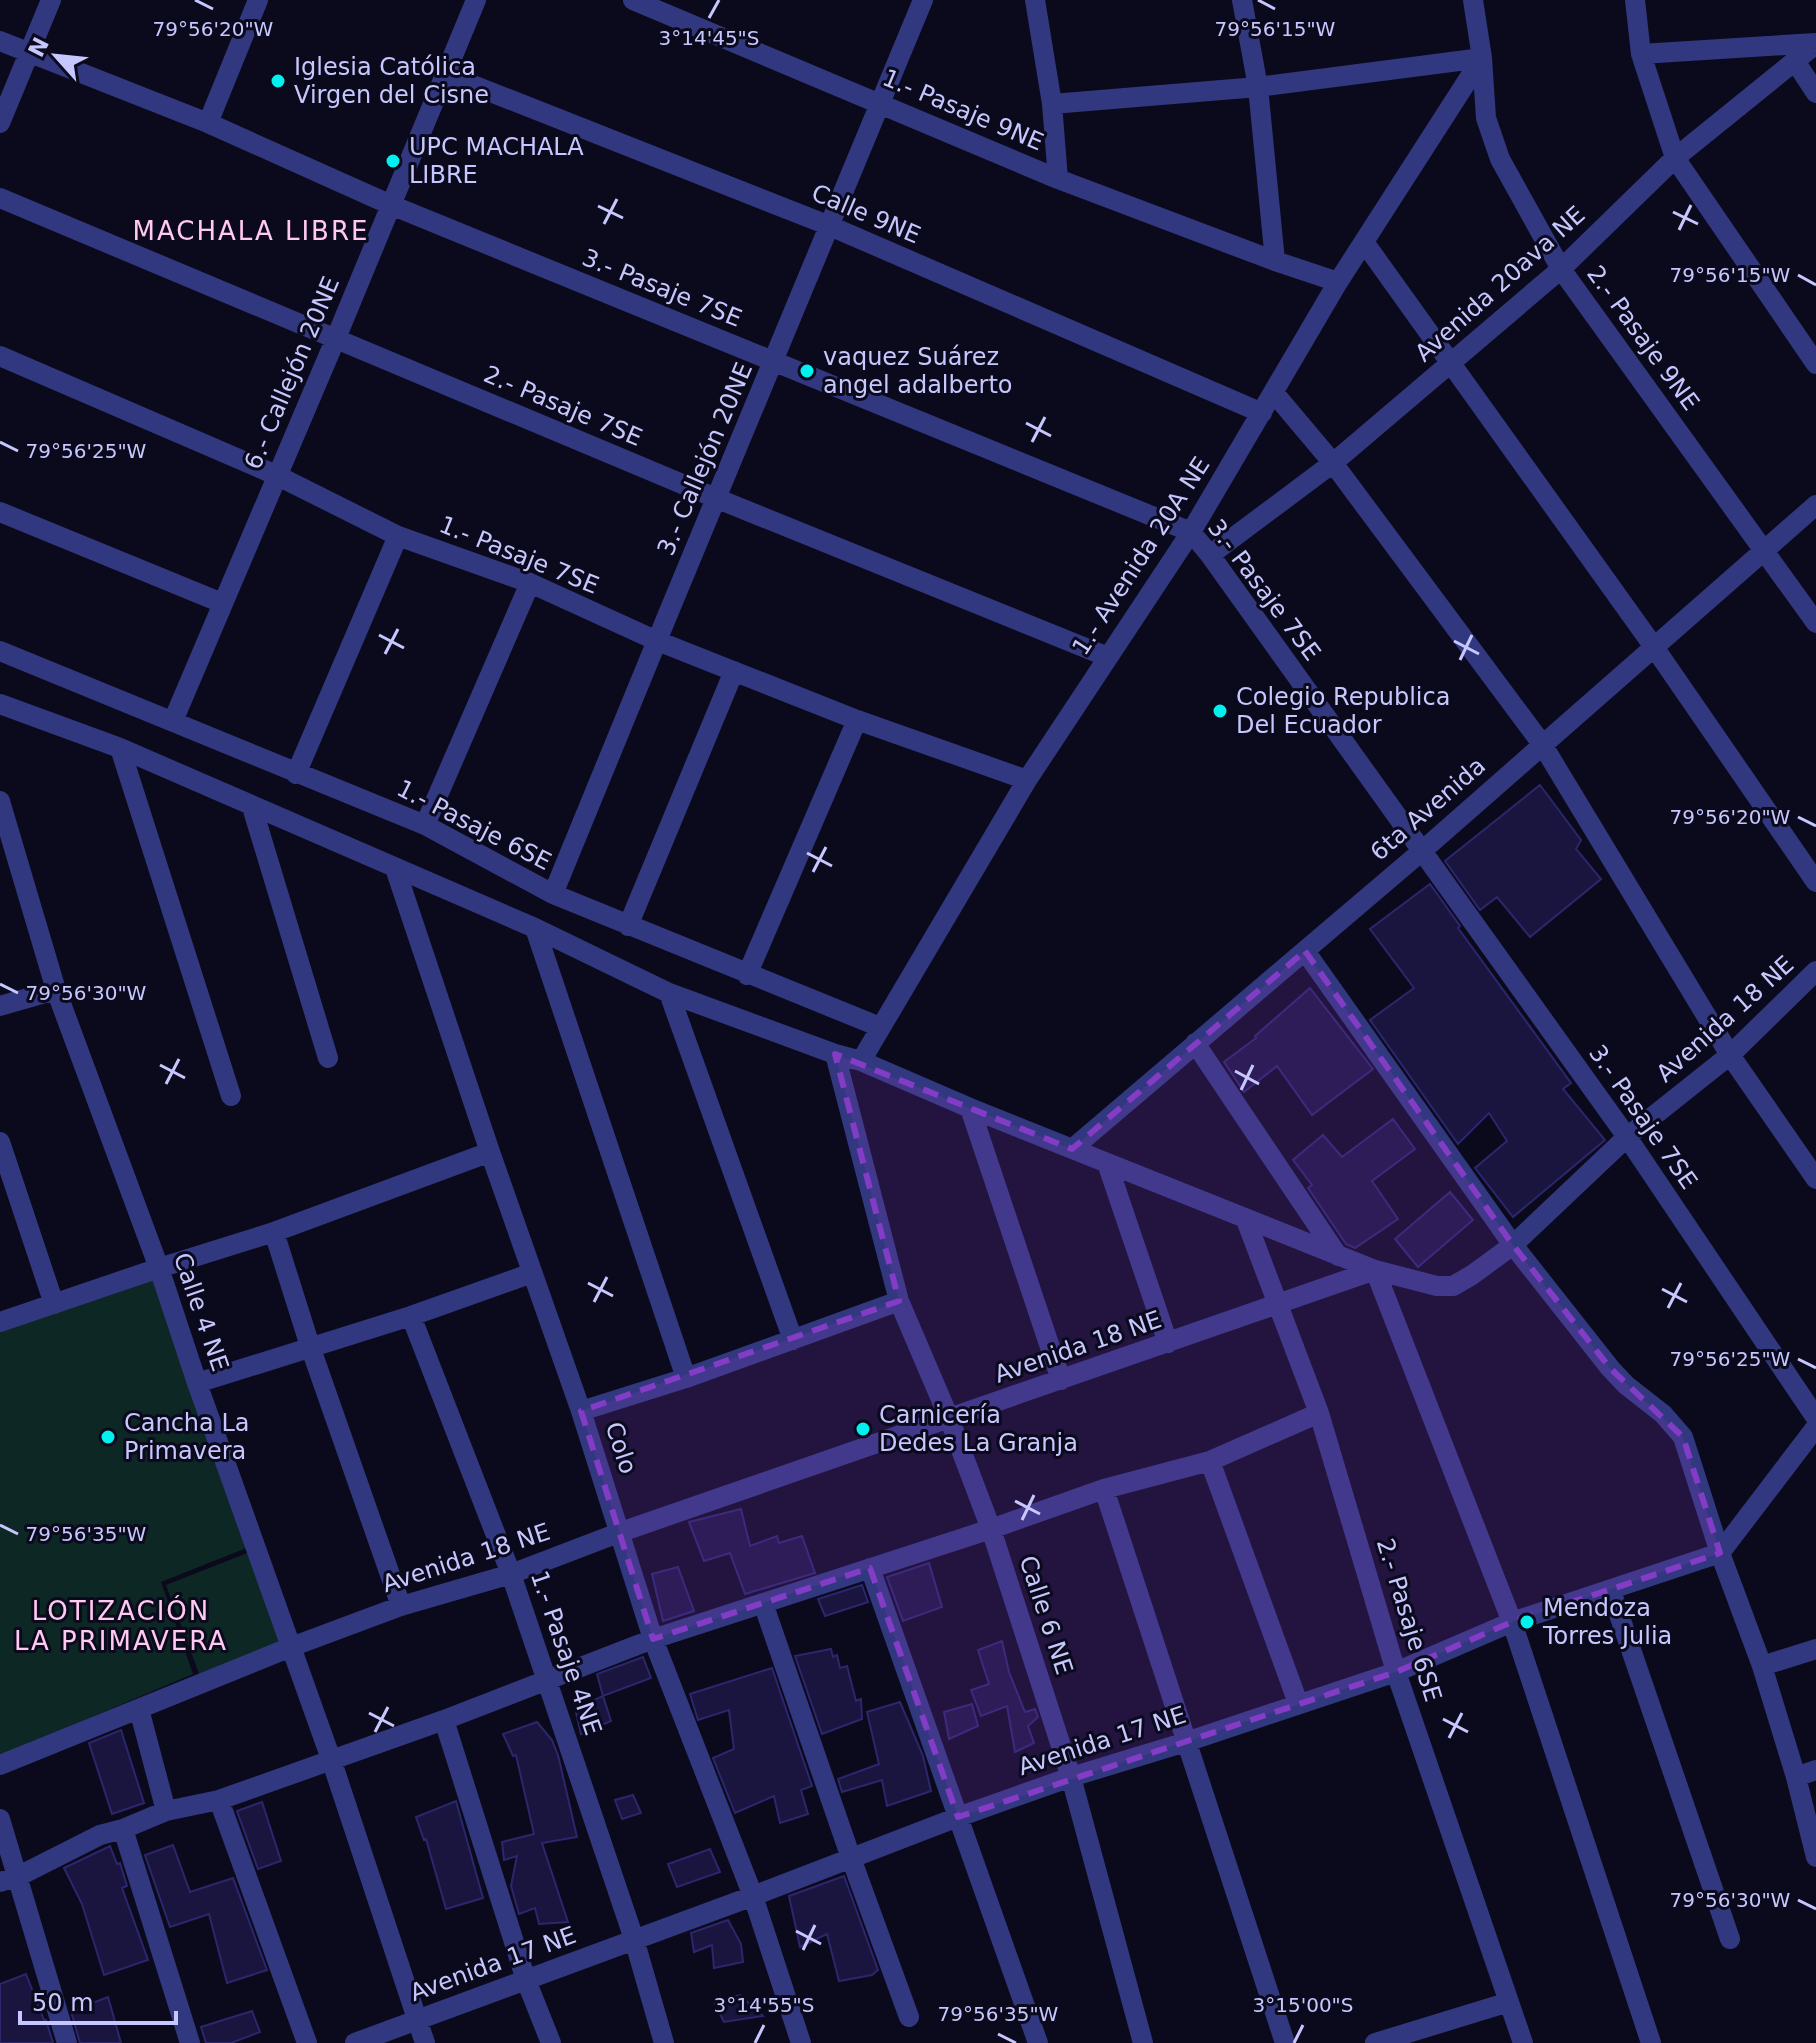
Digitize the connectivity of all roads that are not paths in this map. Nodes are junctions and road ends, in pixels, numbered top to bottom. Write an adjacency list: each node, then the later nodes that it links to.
1 (51, 0): 12 (street)
2 (258, 0): 22 (street)
3 (476, 0): 16 (street, 6.- Callejón 20NE)
4 (633, 0): 19 (street, 1.- Pasaje 9NE)
5 (923, 0): 19 (street, 3.- Callejón 20NE)
6 (1035, 0): 20 (street)
7 (1242, 0): 17 (street)
8 (1473, 0): 14 (street, 2.- Pasaje 9NE)
9 (1635, 0): 13 (street)
10 (0, 41): 12 (street, 3.- Pasaje 7SE)
11 (1816, 44): 13 (street); 15 (street, Avenida 20ava NE)
12 (31, 51): 21 (street); 22 (street, 3.- Pasaje 7SE)
13 (1641, 54): 23 (street)
14 (1482, 58): 17 (street); 28 (street, 1.- Avenida 20A NE); 30 (street, 2.- Pasaje 9NE)
15 (1795, 61): 18 (street); 23 (street, Avenida 20ava NE)
16 (445, 74): 26 (street, 6.- Callejón 20NE); 27 (street, Calle 9NE)
17 (1258, 87): 20 (street); 29 (street)
18 (1816, 93)
19 (881, 103): 24 (street, 1.- Pasaje 9NE); 27 (street, 3.- Callejón 20NE)
20 (1052, 104): 24 (street)
21 (0, 123)
22 (208, 123): 26 (street, 3.- Pasaje 7SE)
23 (1675, 158): 30 (street, Avenida 20ava NE); 35 (street)
24 (1058, 179): 29 (street, 1.- Pasaje 9NE)
25 (0, 198): 32 (street, 2.- Pasaje 7SE)
26 (391, 205): 32 (street, 6.- Callejón 20NE); 34 (street, 3.- Pasaje 7SE)
27 (830, 226): 34 (street, 3.- Callejón 20NE); 38 (street, Calle 9NE)
28 (1364, 242): 31 (street, 1.- Avenida 20A NE); 36 (street)
29 (1275, 261): 31 (street, 1.- Pasaje 9NE)
30 (1561, 269): 36 (street, Avenida 20ava NE); 46 (street, 2.- Pasaje 9NE)
31 (1338, 282): 37 (street, 1.- Avenida 20A NE)
32 (336, 338): 40 (street, 6.- Callejón 20NE); 41 (street, 2.- Pasaje 7SE)
33 (0, 356): 40 (street, 1.- Pasaje 7SE)
34 (774, 362): 41 (street, 3.- Callejón 20NE); 44 (street, 3.- Pasaje 7SE)
35 (1816, 364)
36 (1449, 365): 39 (street, Avenida 20ava NE); 52 (street)
37 (1274, 393): 38 (street, 1.- Avenida 20A NE); 39 (street)
38 (1262, 413): 44 (street, 1.- Avenida 20A NE)
39 (1333, 463): 47 (street, Avenida 20ava NE); 59 (street)
40 (276, 475): 45 (street, 1.- Pasaje 7SE); 49 (street, 6.- Callejón 20NE)
41 (718, 499): 51 (street, 3.- Callejón 20NE); 54 (street, 2.- Pasaje 7SE)
42 (1816, 505): 46 (street, 6ta Avenida)
43 (0, 512): 49 (street)
44 (1191, 532): 47 (street, 3.- Pasaje 7SE); 54 (street, 1.- Avenida 20A NE)
45 (398, 536): 48 (street, 1.- Pasaje 7SE); 61 (street)
46 (1764, 551): 50 (street, 2.- Pasaje 9NE); 52 (street, 6ta Avenida)
47 (1210, 555): 66 (street, 3.- Pasaje 7SE)
48 (530, 583): 51 (street, 1.- Pasaje 7SE); 65 (street)
49 (222, 603): 58 (street, 6.- Callejón 20NE)
50 (1816, 623)
51 (655, 640): 55 (street, 1.- Pasaje 7SE); 70 (street, 3.- Callejón 20NE)
52 (1654, 647): 59 (street, 6ta Avenida); 69 (street)
53 (0, 651): 58 (street, 1.- Pasaje 6SE)
54 (1108, 657): 62 (street, 1.- Avenida 20A NE)
55 (734, 671): 57 (street, 1.- Pasaje 7SE); 71 (street)
56 (0, 704): 60 (street)
57 (857, 720): 62 (street, 1.- Pasaje 7SE); 75 (street)
58 (173, 721): 61 (street, 1.- Pasaje 6SE)
59 (1542, 744): 66 (street, 6ta Avenida); 82 (street)
60 (120, 748): 64 (street); 85 (street)
61 (296, 774): 65 (street, 1.- Pasaje 6SE)
62 (1027, 780): 79 (street, 1.- Avenida 20A NE)
63 (0, 801): 67 (street, Calle 4 NE)
64 (252, 807): 68 (street); 83 (street)
65 (425, 825): 70 (street, 1.- Pasaje 6SE)
66 (1422, 851): 73 (street, 6ta Avenida); 87 (street, 3.- Pasaje 7SE)
67 (8, 856): 76 (street, Calle 4 NE)
68 (395, 868): 72 (street); 90 (street, Colo)
69 (1816, 882)
70 (553, 894): 71 (street, 1.- Pasaje 6SE)
71 (628, 926): 75 (street, 1.- Pasaje 6SE)
72 (535, 928): 77 (street); 108 (street)
73 (1305, 951): 80 (street, 6ta Avenida); 95 (street)
74 (1816, 971): 82 (street, Avenida 18 NE)
75 (747, 975): 79 (street, 1.- Pasaje 6SE)
76 (56, 990): 78 (street); 97 (street, Calle 4 NE)
77 (669, 993): 81 (street); 105 (street)
78 (0, 1006)
79 (880, 1027): 84 (street, 1.- Avenida 20A NE)
80 (1195, 1043): 89 (street, 6ta Avenida); 96 (street)
81 (835, 1054): 84 (street); 100 (street, Calle 6 NE)
82 (1730, 1055): 87 (street, Avenida 18 NE); 92 (street)
83 (328, 1058)
84 (861, 1061): 86 (street)
85 (231, 1096)
86 (970, 1108): 89 (street); 109 (street)
87 (1627, 1137): 95 (street, Avenida 18 NE); 114 (street, 3.- Pasaje 7SE)
88 (0, 1142): 102 (street)
89 (1072, 1149): 91 (street)
90 (490, 1152): 94 (street); 99 (street, Colo)
91 (1107, 1163): 93 (street); 106 (street)
92 (1816, 1179)
93 (1246, 1220): 96 (street); 101 (street, 2.- Pasaje 6SE)
94 (274, 1232): 97 (street); 107 (street)
95 (1513, 1245): 98 (street, Avenida 18 NE); 120 (street)
96 (1338, 1256): 98 (street)
97 (159, 1268): 102 (street); 110 (street, Calle 4 NE)
98 (1375, 1270): 101 (street, Avenida 18 NE); 126 (street)
99 (532, 1273): 103 (street); 111 (street, Colo)
100 (899, 1301): 105 (street); 113 (street, Calle 6 NE)
101 (1279, 1303): 106 (street, Avenida 18 NE); 112 (street, 2.- Pasaje 6SE)
102 (54, 1304): 104 (street)
103 (411, 1316): 107 (street); 122 (street, 1.- Pasaje 4NE)
104 (0, 1322)
105 (793, 1340): 108 (street)
106 (1168, 1343): 109 (street, Avenida 18 NE)
107 (310, 1346): 110 (street); 125 (street)
108 (686, 1378): 111 (street)
109 (1061, 1380): 113 (street, Avenida 18 NE)
110 (197, 1383): 128 (street, Calle 4 NE)
111 (581, 1411): 119 (street, Colo)
112 (1319, 1413): 116 (street); 131 (street, 2.- Pasaje 6SE)
113 (949, 1418): 118 (street, Calle 6 NE); 119 (street, Avenida 18 NE)
114 (1816, 1418)
115 (1816, 1427): 120 (street)
116 (1210, 1461): 117 (street); 133 (street)
117 (1104, 1489): 118 (street); 136 (street)
118 (991, 1529): 121 (street); 140 (street, Calle 6 NE)
119 (621, 1532): 122 (street, Avenida 18 NE); 127 (street, Colo)
120 (1720, 1553): 123 (street, Avenida 17 NE); 130 (street)
121 (870, 1568): 124 (street); 144 (street)
122 (511, 1574): 125 (street, Avenida 18 NE); 132 (street, 1.- Pasaje 4NE)
123 (1611, 1591): 126 (street, Avenida 17 NE); 152 (street)
124 (763, 1603): 127 (street); 148 (street)
125 (401, 1606): 128 (street, Avenida 18 NE)
126 (1512, 1622): 131 (street, Avenida 17 NE); 170 (street)
127 (653, 1639): 132 (street); 150 (street, Colo)
128 (291, 1647): 134 (street, Avenida 18 NE); 137 (street, Calle 4 NE)
129 (1816, 1649): 130 (street)
130 (1762, 1666): 141 (street)
131 (1396, 1672): 133 (street, Avenida 17 NE); 154 (street, 2.- Pasaje 6SE)
132 (548, 1681): 135 (street); 151 (street, 1.- Pasaje 4NE)
133 (1298, 1703): 136 (street, Avenida 17 NE)
134 (139, 1709): 138 (street, Avenida 18 NE); 143 (street)
135 (444, 1720): 137 (street); 153 (street)
136 (1186, 1742): 140 (street, Avenida 17 NE); 167 (street)
137 (331, 1759): 142 (street); 156 (street, Calle 4 NE)
138 (0, 1765)
139 (1816, 1770): 141 (street)
140 (1071, 1777): 144 (street, Avenida 17 NE); 166 (street, Calle 6 NE)
141 (1796, 1777): 147 (street)
142 (219, 1800): 143 (street); 159 (street)
143 (166, 1811): 146 (street)
144 (958, 1817): 148 (street, Avenida 17 NE); 165 (street)
145 (0, 1819): 149 (street)
146 (123, 1829): 149 (street); 158 (street)
147 (1816, 1857)
148 (851, 1858): 150 (street, Avenida 17 NE); 155 (street)
149 (9, 1879): 157 (street)
150 (753, 1896): 151 (street, Avenida 17 NE); 164 (street, Colo)
151 (634, 1939): 153 (street, Avenida 17 NE); 163 (street, 1.- Pasaje 4NE)
152 (1730, 1939)
153 (526, 1980): 156 (street, Avenida 17 NE); 162 (street)
154 (1509, 2002): 168 (street); 169 (street, 2.- Pasaje 6SE)
155 (909, 2017)
156 (418, 2020): 160 (street, Avenida 17 NE); 161 (street, Calle 4 NE)
157 (67, 2043)
158 (190, 2043)
159 (307, 2043)
160 (355, 2043)
161 (425, 2043)
162 (551, 2043)
163 (664, 2043)
164 (801, 2043)
165 (1038, 2043)
166 (1143, 2043)
167 (1285, 2043)
168 (1375, 2043)
169 (1523, 2043)
170 (1651, 2043)

